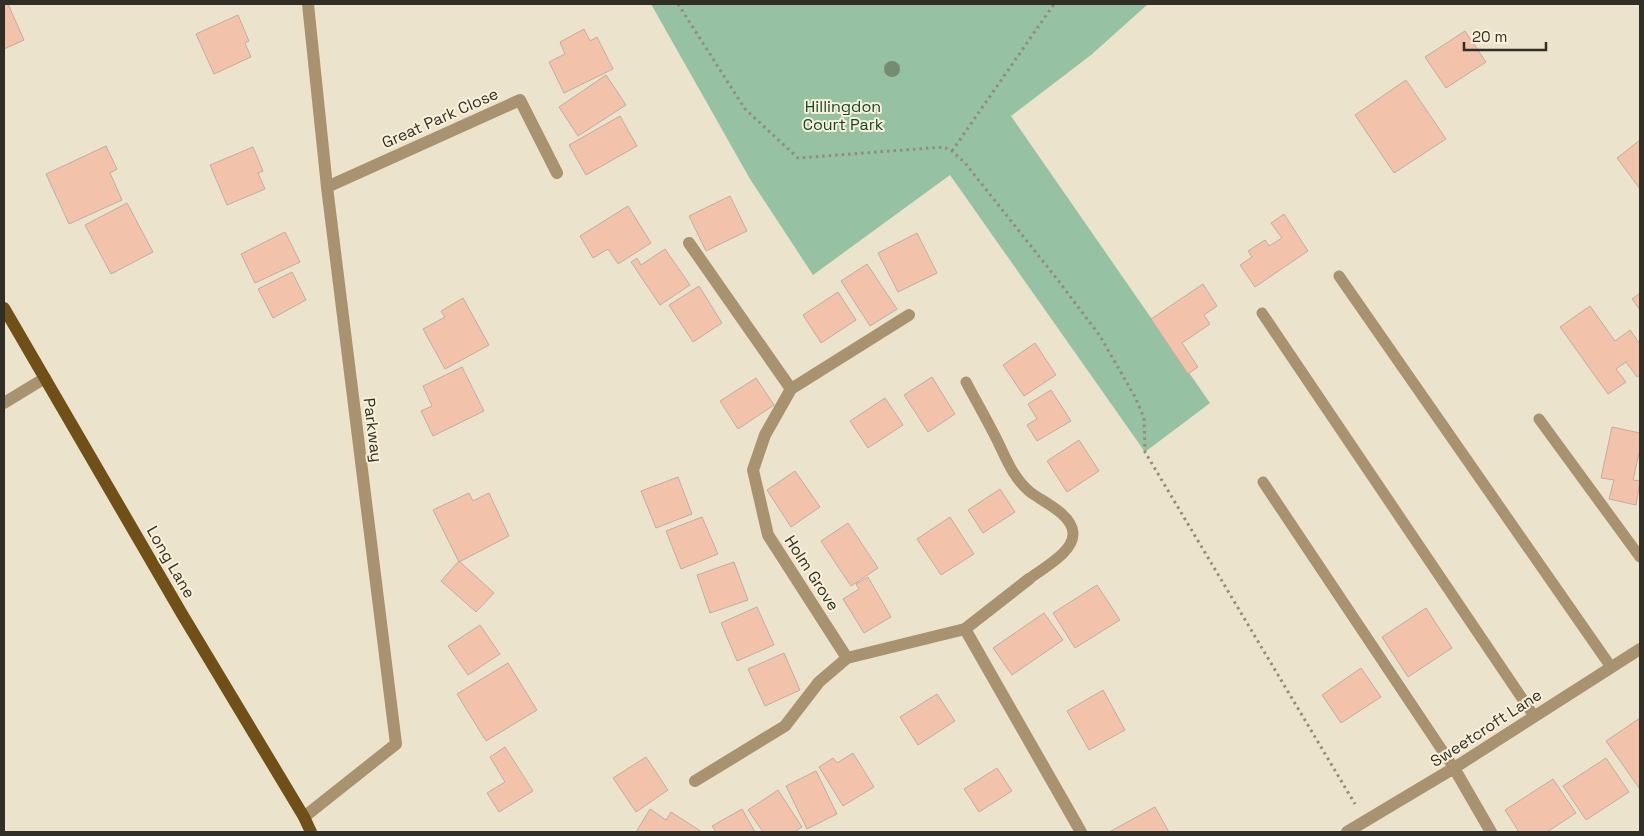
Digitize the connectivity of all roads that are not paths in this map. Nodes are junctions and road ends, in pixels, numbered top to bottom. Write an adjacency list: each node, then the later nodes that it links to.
1 (308, 4): 3 (street, Parkway)
2 (557, 174): 3 (street, Great Park Close)
3 (326, 187): 24 (street, Parkway)
4 (689, 243): 11 (street)
5 (1339, 276): 20 (lane)
6 (4, 308): 9 (main road, Long Lane)
7 (1262, 313): 21 (lane)
8 (909, 315): 11 (street, Holm Grove)
9 (45, 378): 12 (street); 24 (main road, Long Lane)
10 (966, 382): 16 (lane)
11 (791, 389): 19 (street, Holm Grove)
12 (4, 403)
13 (1539, 419): 15 (lane)
14 (1263, 482): 22 (lane)
15 (1640, 557)
16 (1029, 578): 17 (street)
17 (965, 629): 19 (street); 26 (street)
18 (1640, 649): 20 (street, Sweetcroft Lane)
19 (847, 658): 23 (street)
20 (1611, 667): 21 (street, Sweetcroft Lane)
21 (1534, 716): 22 (street, Sweetcroft Lane)
22 (1454, 768): 27 (street, Sweetcroft Lane); 28 (street)
23 (695, 781)
24 (304, 817): 25 (main road, Long Lane)
25 (311, 832)
26 (1080, 832)
27 (1347, 832)
28 (1492, 832)

